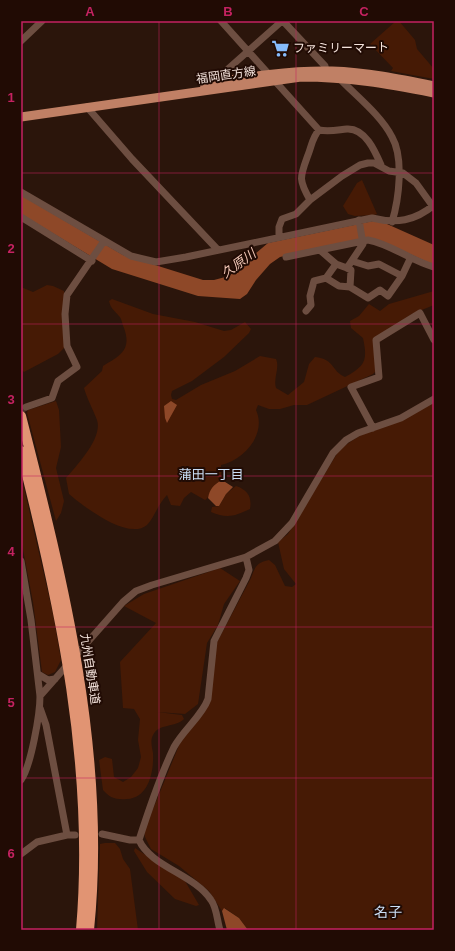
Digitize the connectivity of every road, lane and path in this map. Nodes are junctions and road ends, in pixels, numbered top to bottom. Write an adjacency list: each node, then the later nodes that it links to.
1 (42, 21): 4 (street)
2 (221, 21): 5 (street)
3 (282, 21): 5 (street); 6 (street)
4 (21, 41)
5 (248, 51): 7 (street); 9 (street)
6 (326, 71): 7 (main road, 福岡直方線); 10 (main road, 福岡直方線)
7 (271, 77): 8 (main road, 福岡直方線); 9 (main road, 福岡直方線); 12 (main road, 福岡直方線); 15 (street)
8 (338, 77): 11 (main road, 福岡直方線); 17 (street)
9 (220, 81): 13 (main road, 福岡直方線)
10 (434, 86)
11 (434, 93)
12 (87, 107): 14 (main road, 福岡直方線); 27 (street)
13 (21, 111)
14 (21, 117)
15 (319, 130): 16 (street); 19 (street)
16 (381, 166): 17 (street); 19 (street)
17 (400, 172): 20 (street); 23 (street)
18 (21, 192): 26 (street)
19 (310, 200): 24 (street)
20 (434, 206): 23 (street)
21 (21, 217): 31 (street)
22 (359, 220): 23 (street); 24 (street); 25 (street)
23 (392, 222)
24 (279, 237): 27 (street)
25 (363, 241): 28 (street); 30 (street); 32 (street)
26 (103, 242): 27 (street); 31 (street)
27 (218, 250)
28 (320, 251): 29 (street); 33 (street)
29 (286, 257)
30 (410, 258): 34 (street); 36 (street)
31 (92, 261): 42 (street)
32 (352, 261): 35 (street); 36 (street)
33 (336, 264): 35 (street); 37 (street)
34 (434, 267)
35 (347, 268): 38 (street)
36 (402, 276): 38 (street)
37 (326, 278): 38 (street); 39 (street)
38 (350, 287)
39 (306, 311)
40 (434, 340): 44 (street)
41 (434, 399): 44 (street)
42 (26, 407)
43 (21, 416): 57 (highway, 九州自動車道)
44 (373, 428): 46 (street)
45 (21, 451): 56 (highway, 九州自動車道)
46 (246, 557): 49 (street); 54 (street)
47 (21, 561): 48 (street)
48 (38, 674): 49 (street); 50 (street)
49 (56, 678): 50 (street)
50 (40, 696): 51 (street)
51 (40, 708): 52 (street); 55 (street)
52 (21, 780)
53 (102, 834): 54 (street)
54 (139, 840): 58 (street)
55 (21, 854)
56 (81, 930)
57 (89, 930)
58 (220, 930)

